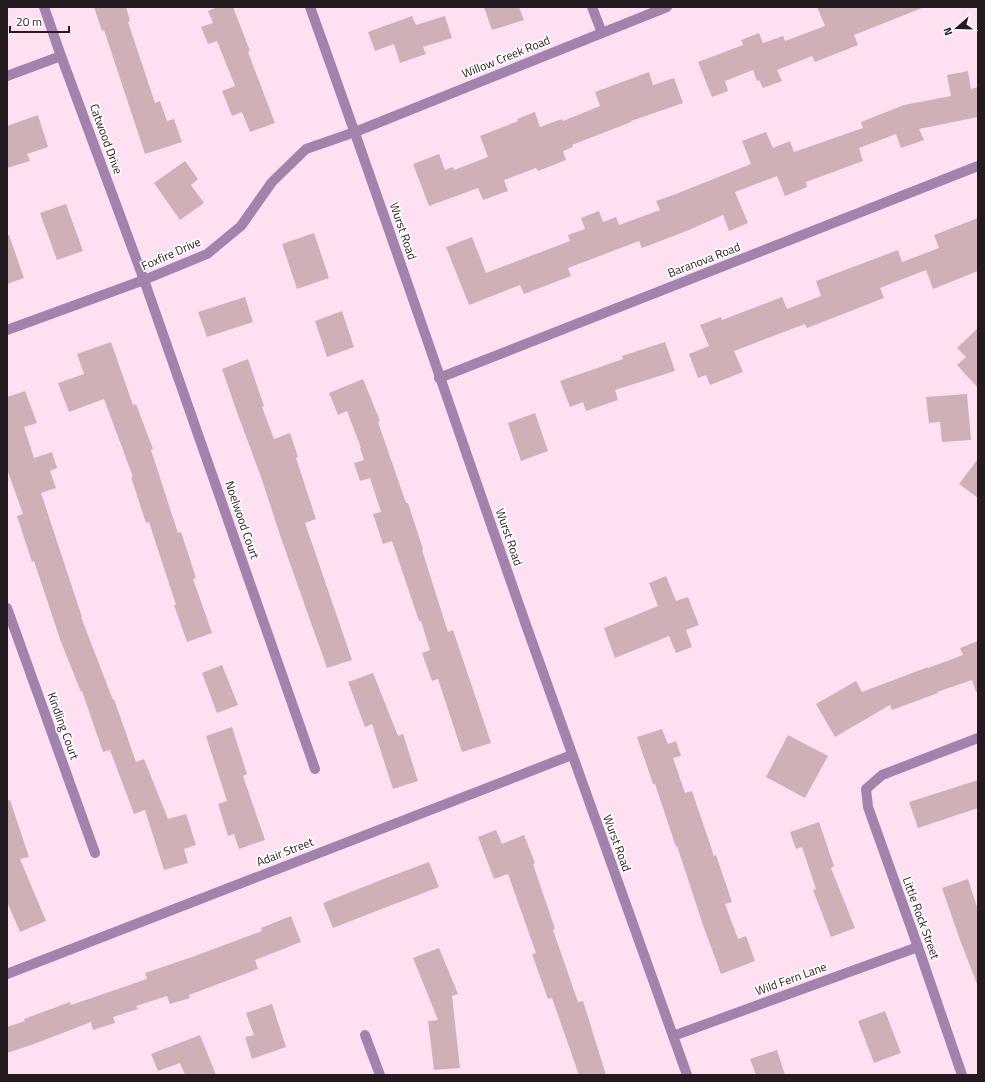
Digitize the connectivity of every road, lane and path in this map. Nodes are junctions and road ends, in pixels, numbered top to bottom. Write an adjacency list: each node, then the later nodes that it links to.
1 (44, 7): 6 (street, Catwood Drive)
2 (310, 7): 8 (street, Wurst Road)
3 (592, 7): 5 (street)
4 (667, 7): 5 (street, Willow Creek Road)
5 (602, 33): 8 (street, Willow Creek Road)
6 (61, 56): 7 (street); 10 (street, Catwood Drive)
7 (7, 76)
8 (355, 132): 10 (street, Foxfire Drive); 12 (street, Wurst Road)
9 (978, 166): 12 (street, Baranova Road)
10 (144, 280): 11 (street, Foxfire Drive); 16 (street, Noelwood Court)
11 (7, 330)
12 (439, 378): 15 (street, Wurst Road)
13 (7, 608): 17 (street, Kindling Court)
14 (978, 738): 18 (street, Little Rock Street)
15 (572, 755): 19 (street, Adair Street); 21 (street, Wurst Road)
16 (315, 769)
17 (95, 853)
18 (918, 947): 21 (street, Wild Fern Lane); 24 (street, Little Rock Street)
19 (7, 974)
20 (365, 1035): 22 (street)
21 (673, 1036): 23 (street, Wurst Road)
22 (380, 1075)
23 (687, 1075)
24 (962, 1075)

